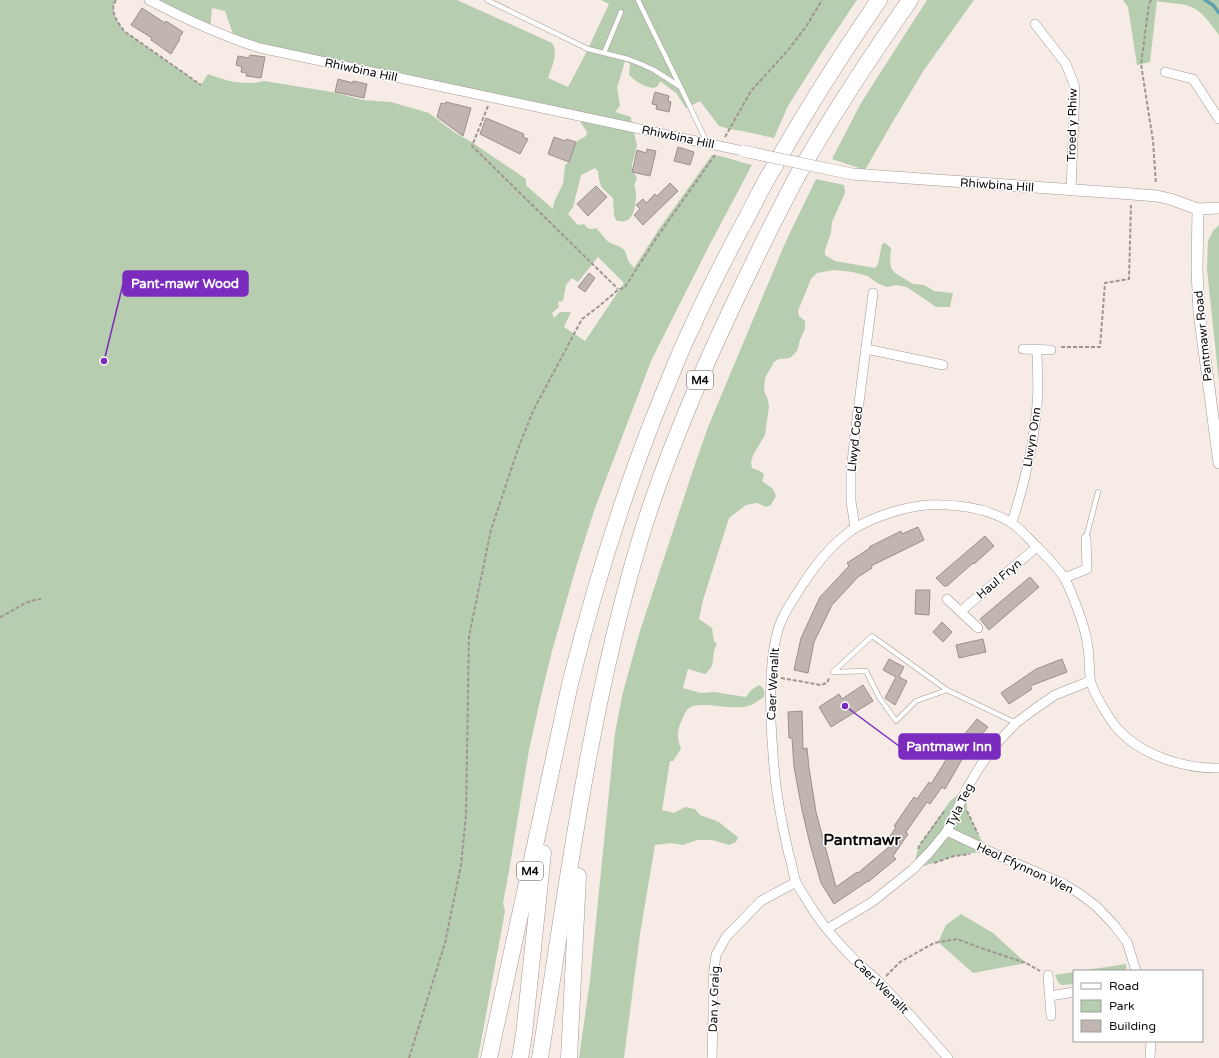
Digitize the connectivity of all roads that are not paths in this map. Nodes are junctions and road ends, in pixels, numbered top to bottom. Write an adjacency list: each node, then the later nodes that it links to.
1 (149, 0): 12 (street, Rhiwbina Hill)
2 (487, 0): 8 (lane)
3 (638, 0): 10 (lane)
4 (879, 0): 34 (highway, M4)
5 (910, 0): 38 (highway, M4)
6 (621, 12): 8 (lane)
7 (1035, 24): 14 (street, Troed y Rhiw)
8 (604, 53): 10 (lane)
9 (1165, 72): 11 (street)
10 (679, 86): 12 (lane)
11 (1219, 119)
12 (707, 143): 13 (street, Rhiwbina Hill)
13 (743, 151): 14 (street, Rhiwbina Hill, bridge)
14 (1070, 190): 16 (street, Rhiwbina Hill)
15 (1219, 208): 16 (street, Rhiwbina Hill)
16 (1198, 209): 23 (street, Pantmawr Road)
17 (873, 293): 19 (street, Llwyd Coed)
18 (1023, 348): 20 (street)
19 (866, 349): 22 (street); 26 (street, Llwyd Coed)
20 (1037, 350): 21 (street); 25 (street, Llwyn Onn)
21 (1051, 350)
22 (943, 365)
23 (1219, 463)
24 (1098, 492): 27 (lane)
25 (1012, 522): 26 (street, Caer Wenallt); 28 (street, Caer Wenallt)
26 (855, 528): 40 (street, Caer Wenallt)
27 (1086, 538): 29 (street)
28 (1037, 547): 29 (street, Caer Wenallt); 31 (street, Haul Fryn)
29 (1064, 578): 33 (street, Caer Wenallt)
30 (947, 599): 31 (street)
31 (961, 611): 32 (street)
32 (978, 628)
33 (1090, 681): 36 (street, Tyla Teg); 37 (street, Caer Wenallt)
34 (570, 684): 48 (highway, M4); 49 (highway, M4)
35 (947, 690): 35 (lane); 36 (lane)
36 (1016, 724): 39 (street, Tyla Teg)
37 (1219, 768)
38 (581, 798): 50 (highway, M4); 51 (highway, M4)
39 (947, 831): 41 (street, Tyla Teg); 42 (street, Heol Ffynnon Wen)
40 (796, 882): 41 (street, Caer Wenallt); 52 (street, Dan y Graig)
41 (826, 929): 53 (street, Caer Wenallt)
42 (1136, 970)
43 (1048, 975): 45 (street)
44 (1073, 992): 45 (street)
45 (1050, 996): 46 (street)
46 (1051, 1016)
47 (1150, 1042): 54 (street)
48 (489, 1058)
49 (520, 1058)
50 (540, 1058)
51 (569, 1058)
52 (712, 1058)
53 (948, 1058)
54 (1150, 1058)

